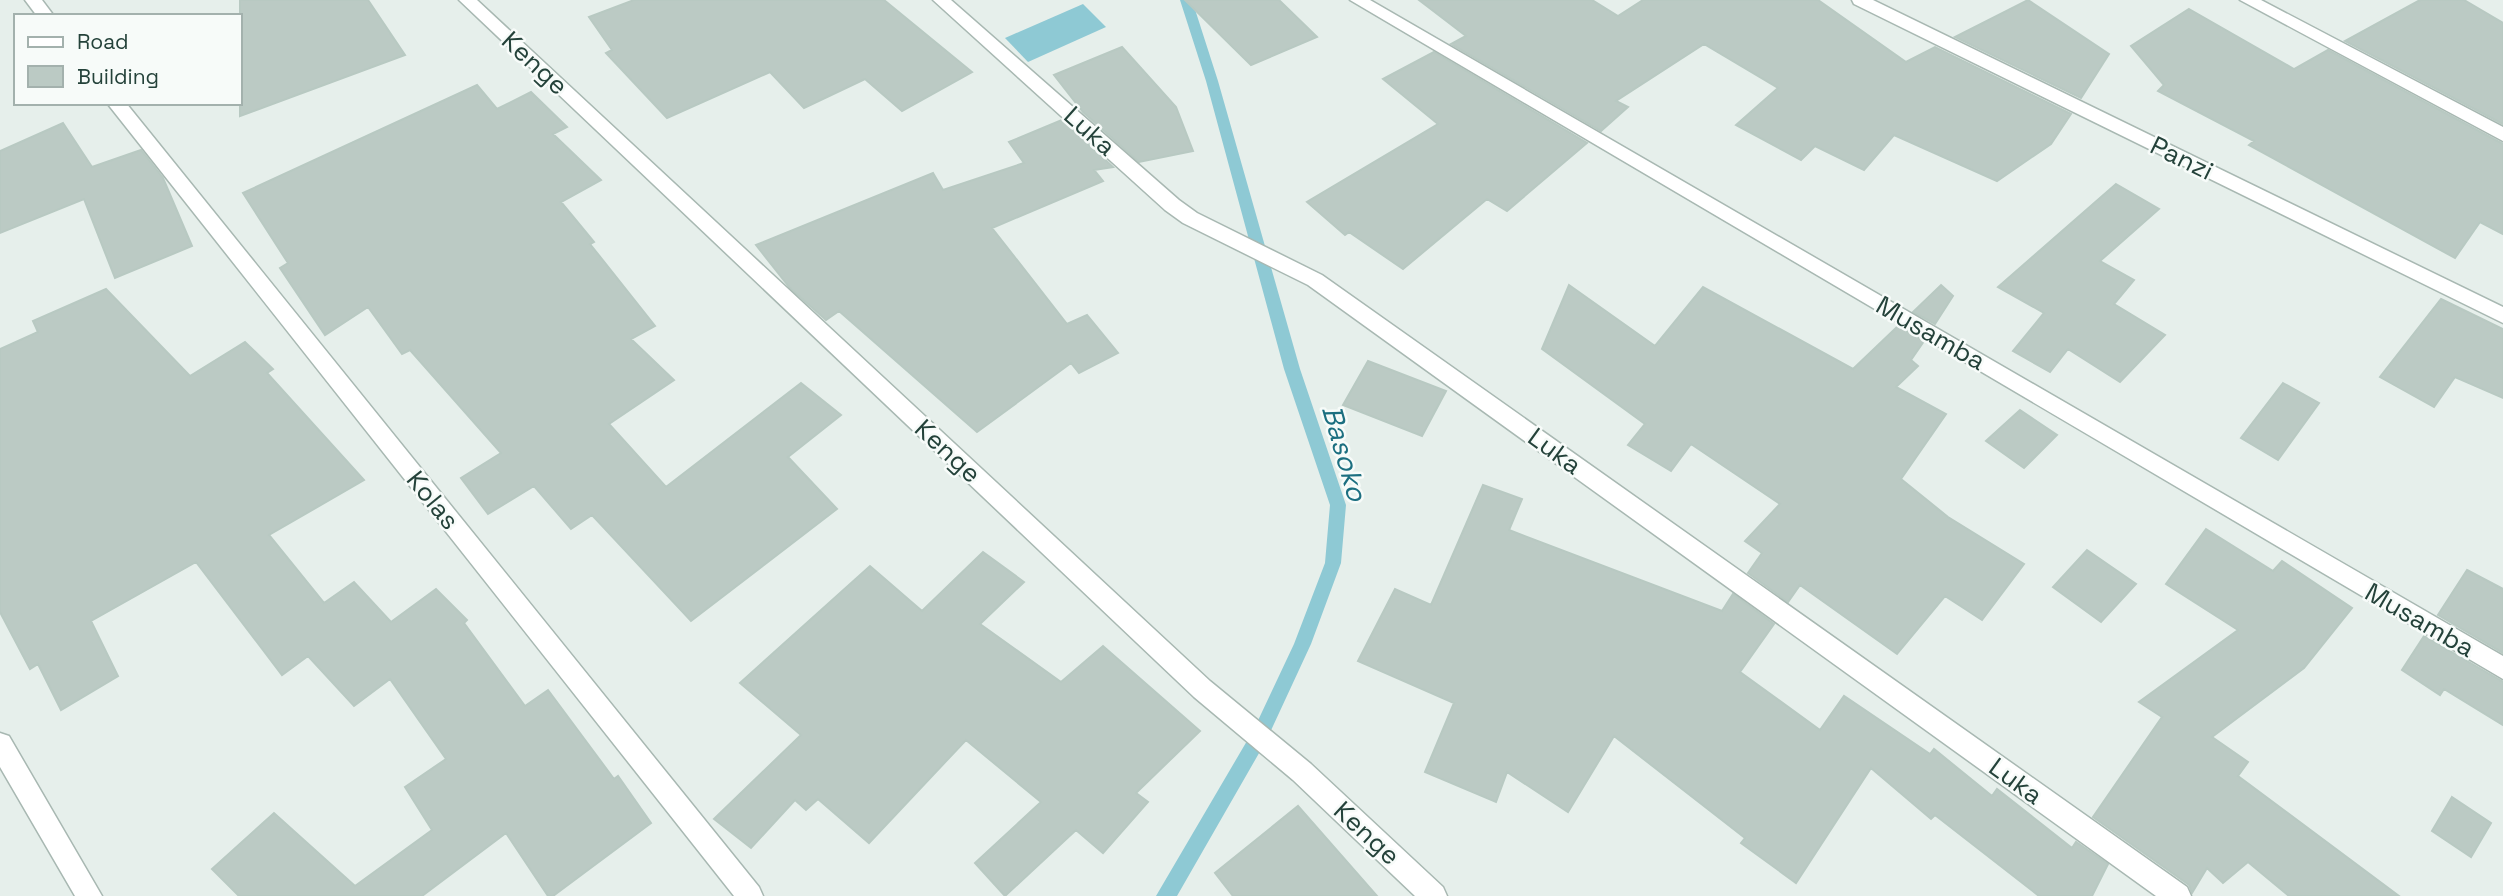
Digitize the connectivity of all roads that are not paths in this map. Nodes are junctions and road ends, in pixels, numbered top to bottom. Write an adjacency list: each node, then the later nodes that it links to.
1 (33, 0): 7 (street)
2 (467, 0): 15 (street, Kenge)
3 (941, 0): 16 (street, Luka)
4 (1358, 0): 11 (street, Musamba)
5 (1860, 0): 10 (street, Panzi)
6 (2248, 0): 9 (street)
7 (44, 14)
8 (118, 105): 14 (street, Kolas)
9 (2503, 135)
10 (2503, 316)
11 (2503, 668)
12 (0, 744): 13 (street)
13 (89, 896)
14 (750, 896)
15 (1434, 896)
16 (2178, 896)

